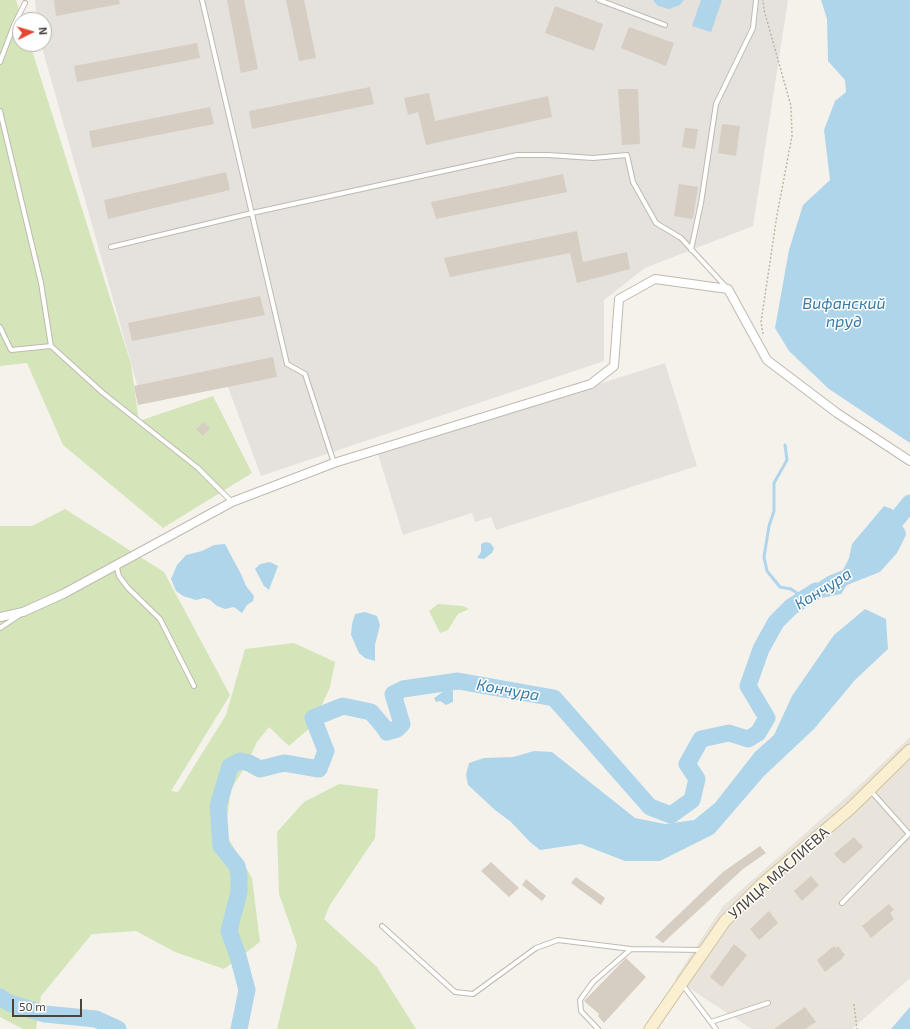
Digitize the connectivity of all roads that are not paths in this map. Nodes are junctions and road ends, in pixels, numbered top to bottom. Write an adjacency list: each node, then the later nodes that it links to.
1 (202, 0): 8 (lane)
2 (599, 0): 5 (lane)
3 (756, 0): 10 (lane)
4 (26, 3): 6 (lane)
5 (665, 25)
6 (0, 62)
7 (0, 111): 13 (lane)
8 (252, 213): 9 (lane); 10 (lane); 15 (lane)
9 (111, 247)
10 (691, 250): 11 (lane)
11 (728, 289): 14 (street); 15 (street)
12 (0, 327): 13 (lane)
13 (51, 346): 16 (lane)
14 (910, 461)
15 (334, 463): 16 (street)
16 (232, 502): 17 (street)
17 (116, 564): 18 (street); 21 (lane)
18 (23, 612): 19 (street); 20 (lane)
19 (0, 617)
20 (0, 628)
21 (194, 686)
22 (910, 750): 23 (street, УЛИЦА МАСЛИЕВА)
23 (870, 790): 24 (lane); 28 (street, УЛИЦА МАСЛИЕВА)
24 (910, 834): 25 (lane)
25 (842, 902)
26 (382, 926): 27 (lane)
27 (631, 949): 28 (lane); 32 (lane)
28 (704, 950): 29 (street, УЛИЦА МАСЛИЕВА)
29 (681, 982): 31 (lane); 33 (street, УЛИЦА МАСЛИЕВА)
30 (768, 1003): 31 (lane)
31 (711, 1022): 34 (lane)
32 (598, 1029)
33 (650, 1029)
34 (716, 1029)

